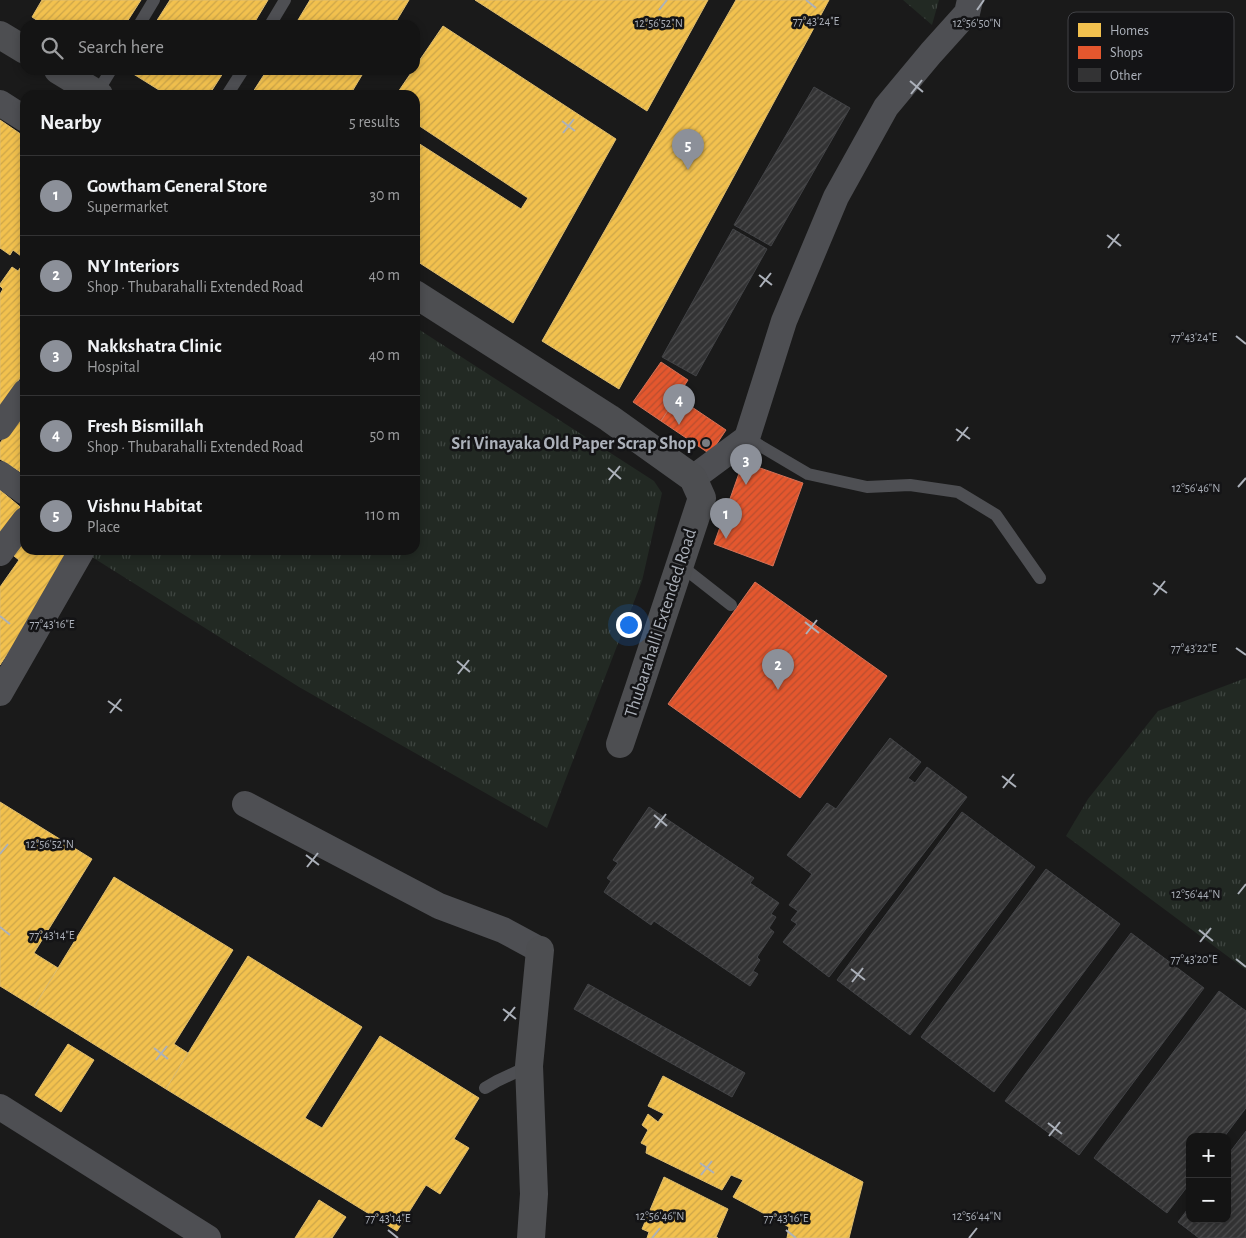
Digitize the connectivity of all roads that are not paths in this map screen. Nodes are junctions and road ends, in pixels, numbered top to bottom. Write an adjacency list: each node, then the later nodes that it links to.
1 (154, 0): 4 (lane)
2 (285, 0): 5 (lane)
3 (970, 0): 19 (street)
4 (142, 20)
5 (273, 20)
6 (0, 35): 7 (street)
7 (20, 47)
8 (66, 75): 11 (street)
9 (108, 75): 12 (lane)
10 (240, 75): 13 (lane)
11 (91, 90)
12 (100, 90)
13 (230, 90)
14 (0, 103): 15 (street)
15 (20, 116)
16 (420, 297): 21 (street)
17 (20, 399): 18 (street)
18 (0, 428)
19 (747, 438): 21 (street); 27 (lane)
20 (0, 474): 22 (street)
21 (693, 478): 26 (street, Thubarahalli Extended Road)
22 (20, 488)
23 (20, 527): 24 (street)
24 (0, 553)
25 (79, 555): 29 (street)
26 (680, 565): 28 (lane); 30 (street, Thubarahalli Extended Road)
27 (1040, 578)
28 (731, 605)
29 (0, 693)
30 (620, 744)
31 (245, 804): 32 (street)
32 (540, 950): 33 (street)
33 (529, 1066): 34 (lane); 37 (street)
34 (485, 1088)
35 (0, 1107): 36 (street)
36 (208, 1238)
37 (531, 1238)

